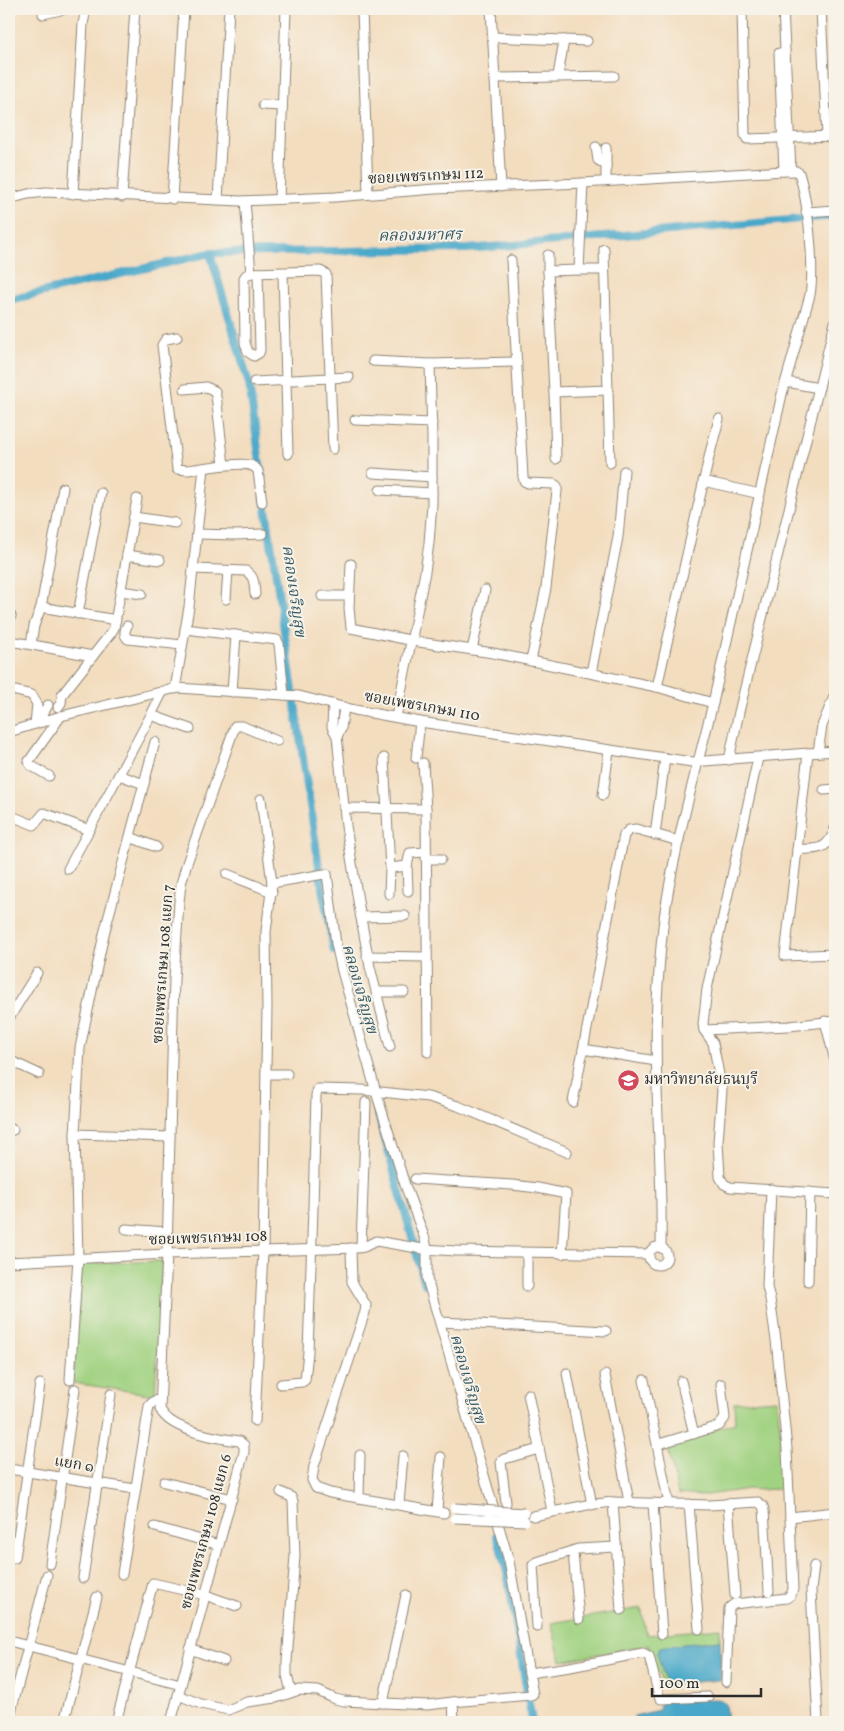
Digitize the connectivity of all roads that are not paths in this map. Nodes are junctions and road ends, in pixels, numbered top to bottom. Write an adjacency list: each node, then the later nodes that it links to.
1 (65, 9): 13 (street)
2 (86, 9): 29 (street)
3 (135, 9): 31 (street)
4 (184, 9): 33 (street)
5 (230, 9): 35 (street)
6 (286, 9): 21 (street)
7 (362, 9): 30 (street)
8 (491, 9): 14 (street)
9 (742, 9): 23 (street)
10 (778, 9): 23 (street)
11 (783, 9): 23 (street)
12 (821, 9): 22 (street)
13 (43, 14)
14 (492, 37): 15 (street); 19 (street)
15 (564, 40): 16 (street); 17 (street)
16 (587, 41)
17 (558, 76): 18 (street); 19 (street)
18 (614, 76)
19 (495, 78): 28 (street)
20 (263, 105): 21 (street)
21 (282, 106): 34 (street)
22 (831, 136): 23 (street)
23 (786, 138): 25 (street)
24 (601, 147): 26 (street)
25 (787, 171): 26 (street, ซอยเพชรเกษม 112); 38 (street)
26 (606, 181): 27 (street, ซอยเพชรเกษม 112)
27 (583, 183): 28 (street, ซอยเพชรเกษม 112); 42 (street)
28 (501, 187): 30 (street, ซอยเพชรเกษม 112)
29 (73, 194): 31 (street, ซอยเพชรเกษม 112); 32 (street, ซอยเพชรเกษม 112)
30 (368, 194): 34 (street, ซอยเพชรเกษม 112)
31 (122, 197): 33 (street, ซอยเพชรเกษม 112)
32 (9, 199)
33 (172, 199): 35 (street, ซอยเพชรเกษม 112)
34 (279, 199): 36 (street, ซอยเพชรเกษม 112)
35 (218, 200): 36 (street, ซอยเพชรเกษม 112)
36 (245, 201): 44 (street)
37 (835, 210): 38 (street)
38 (807, 215): 56 (street)
39 (604, 249): 43 (street)
40 (548, 255): 45 (street)
41 (511, 260): 50 (street)
42 (579, 270): 43 (street); 45 (street)
43 (604, 270): 59 (street)
44 (253, 271): 44 (street); 46 (street)
45 (548, 271): 60 (street)
46 (282, 272): 53 (street); 54 (street)
47 (835, 322): 58 (street)
48 (177, 337): 69 (street)
49 (373, 361): 51 (street)
50 (517, 362): 51 (street); 109 (street)
51 (430, 364): 63 (street)
52 (349, 377): 53 (street)
53 (330, 378): 54 (street); 64 (street)
54 (285, 380): 55 (street); 65 (street)
55 (254, 382)
56 (786, 382): 58 (street); 78 (street)
57 (185, 388): 68 (street)
58 (818, 388): 138 (street)
59 (608, 390): 60 (street); 67 (street)
60 (554, 392): 66 (street)
61 (719, 419): 73 (street)
62 (355, 420): 63 (street)
63 (432, 423): 72 (street)
64 (333, 449)
65 (288, 454)
66 (556, 459)
67 (610, 463)
68 (224, 465): 69 (street); 80 (street)
69 (204, 468): 83 (street)
70 (624, 471): 110 (street)
71 (373, 472): 72 (street)
72 (432, 476): 77 (street)
73 (703, 481): 78 (street); 111 (street)
74 (63, 488): 97 (street)
75 (380, 490): 77 (street)
76 (100, 493): 98 (street)
77 (432, 493): 103 (street)
78 (760, 494): 118 (street)
79 (137, 500): 81 (street)
80 (262, 502)
81 (134, 516): 82 (street); 85 (street)
82 (175, 524)
83 (197, 534): 84 (street); 88 (street)
84 (263, 534)
85 (127, 555): 86 (street); 91 (street)
86 (160, 560)
87 (351, 564): 95 (street)
88 (193, 569): 89 (street); 101 (street)
89 (228, 570): 93 (street); 96 (street)
90 (485, 590): 107 (street)
91 (121, 591): 92 (street); 99 (street)
92 (142, 594)
93 (255, 594)
94 (322, 596): 95 (street)
95 (350, 596): 103 (street)
96 (226, 599)
97 (41, 607): 98 (street); 105 (street)
98 (78, 614): 99 (street)
99 (116, 620): 108 (street)
100 (127, 626): 106 (street)
101 (185, 629): 102 (street); 106 (street)
102 (236, 635): 115 (street); 117 (street)
103 (412, 640): 107 (street); 123 (street)
104 (16, 642): 105 (street)
105 (30, 644): 108 (street)
106 (182, 645): 112 (street)
107 (472, 650): 109 (street)
108 (93, 656): 121 (street)
109 (531, 661): 110 (street)
110 (591, 673): 111 (street)
111 (657, 687): 118 (street)
112 (175, 689): 114 (street, ซอยเพชรเกษม 110); 115 (street, ซอยเพชรเกษม 110)
113 (16, 691): 124 (street)
114 (162, 691): 121 (street, ซอยเพชรเกษม 110); 122 (street)
115 (232, 692): 117 (street, ซอยเพชรเกษม 110)
116 (835, 694): 133 (street)
117 (286, 695): 119 (street, ซอยเพชรเกษม 110)
118 (713, 703): 139 (street)
119 (333, 704): 120 (street, ซอยเพชรเกษม 110); 128 (street)
120 (344, 707): 123 (street, ซอยเพชรเกษม 110); 128 (street)
121 (54, 708): 124 (street, ซอยเพชรเกษม 110); 124 (street); 141 (street)
122 (151, 715): 126 (street); 140 (street)
123 (396, 717): 125 (street, ซอยเพชรเกษม 110)
124 (42, 722): 127 (street, ซอยเพชรเกษม 110)
125 (420, 722): 131 (street, ซอยเพชรเกษม 110); 149 (street)
126 (190, 729)
127 (9, 732)
128 (337, 736): 147 (street)
129 (277, 741): 192 (street, ซอยเพชรเกษม 108 แยก 7)
130 (155, 742): 142 (street)
131 (609, 750): 136 (street, ซอยเพชรเกษม 110); 145 (street)
132 (835, 751): 133 (street, ซอยเพชรเกษม 110)
133 (818, 752): 134 (street, ซอยเพชรเกษม 110)
134 (808, 753): 137 (street, ซอยเพชรเกษม 110); 157 (street)
135 (384, 758): 148 (street)
136 (665, 758): 139 (street, ซอยเพชรเกษม 110); 153 (street)
137 (758, 758): 138 (street, ซอยเพชรเกษม 110); 178 (street)
138 (729, 760): 139 (street, ซอยเพชรเกษม 110)
139 (698, 763): 155 (street)
140 (119, 775): 142 (street); 152 (street)
141 (49, 776)
142 (144, 784): 154 (street)
143 (835, 789): 144 (street)
144 (824, 790)
145 (603, 795)
146 (262, 799): 164 (street)
147 (344, 808): 148 (street); 168 (street)
148 (387, 808): 149 (street); 162 (street)
149 (426, 809): 158 (street)
150 (9, 815): 152 (street)
151 (835, 828): 157 (street)
152 (89, 830): 161 (street)
153 (655, 834): 155 (street); 180 (street)
154 (130, 838): 156 (street); 191 (street)
155 (679, 841): 183 (street)
156 (156, 847)
157 (797, 849): 169 (street)
158 (426, 855): 159 (street); 160 (street); 171 (street)
159 (440, 859)
160 (408, 866): 162 (street); 165 (street)
161 (68, 868)
162 (390, 868): 166 (street)
163 (227, 874): 164 (street)
164 (272, 887): 186 (street); 188 (street)
165 (408, 892)
166 (389, 894)
167 (405, 916): 168 (street)
168 (361, 917): 170 (street)
169 (835, 954)
170 (368, 956): 171 (street); 173 (street)
171 (427, 957): 181 (street)
172 (36, 972): 175 (street)
173 (376, 992): 174 (street); 179 (street)
174 (404, 992)
175 (9, 1016)
176 (835, 1021): 177 (street)
177 (825, 1022): 178 (street); 184 (street)
178 (704, 1030): 195 (street)
179 (390, 1047)
180 (583, 1049): 183 (street); 190 (street)
181 (428, 1052)
182 (9, 1060): 185 (street)
183 (656, 1061): 202 (street)
184 (835, 1061)
185 (39, 1074)
186 (266, 1074): 187 (street); 205 (street)
187 (287, 1074)
188 (375, 1092): 193 (street); 203 (street); 204 (street)
189 (366, 1102): 200 (street)
190 (573, 1102)
191 (75, 1134): 192 (street); 210 (street)
192 (170, 1137): 199 (street, ซอยเพชรเกษม 108 แยก 6)
193 (567, 1152)
194 (415, 1179): 208 (street)
195 (771, 1190): 196 (street); 256 (street)
196 (810, 1192): 197 (street); 212 (street)
197 (835, 1194)
198 (126, 1229): 199 (street)
199 (167, 1232): 207 (street, ซอยเพชรเกษม 108 แยก 6)
200 (361, 1247): 201 (street, ซอยเพชรเกษม 108); 204 (street, ซอยเพชรเกษม 108)
201 (351, 1248): 203 (street, ซอยเพชรเกษม 108); 242 (street)
202 (661, 1248): 209 (street); 209 (street)
203 (312, 1249): 205 (street, ซอยเพชรเกษม 108); 222 (street)
204 (425, 1249): 206 (street, ซอยเพชรเกษม 108); 214 (street)
205 (263, 1251): 207 (street, ซอยเพชรเกษม 108); 228 (street)
206 (527, 1253): 208 (street, ซอยเพชรเกษม 108); 213 (street)
207 (167, 1254): 210 (street, ซอยเพชรเกษม 108); 227 (street, ซอยเพชรเกษม 108 แยก 6)
208 (562, 1254): 209 (street, ซอยเพชรเกษม 108)
209 (649, 1254)
210 (78, 1258): 211 (street, ซอยเพชรเกษม 108); 218 (street)
211 (9, 1262)
212 (808, 1281)
213 (527, 1286)
214 (440, 1322): 215 (street); 286 (street)
215 (606, 1331)
216 (567, 1373): 252 (street)
217 (605, 1375): 245 (street)
218 (70, 1380)
219 (644, 1380): 230 (street)
220 (681, 1381): 229 (street)
221 (40, 1384): 236 (street)
222 (281, 1384)
223 (721, 1384): 229 (street)
224 (76, 1389): 237 (street)
225 (111, 1394): 239 (street)
226 (528, 1394): 231 (street)
227 (160, 1400): 240 (street); 243 (street, ซอยเพชรเกษม 108 แยก 6)
228 (255, 1421)
229 (694, 1434): 230 (street)
230 (659, 1444): 250 (street)
231 (539, 1450): 246 (street); 253 (street)
232 (360, 1454): 242 (street)
233 (403, 1456): 249 (street)
234 (442, 1457): 254 (street)
235 (9, 1469): 236 (street, แยก ๑)
236 (28, 1472): 237 (street, แยก ๑); 261 (street)
237 (63, 1477): 239 (street, แยก ๑); 262 (street)
238 (164, 1482): 243 (street)
239 (98, 1483): 240 (street, แยก ๑); 266 (street)
240 (135, 1489): 264 (street)
241 (281, 1492): 289 (street)
242 (359, 1498): 249 (street)
243 (232, 1499): 258 (street, ซอยเพชรเกษม 108 แยก 6)
244 (613, 1502): 245 (street); 252 (street); 259 (street)
245 (629, 1502): 247 (street)
246 (506, 1503)
247 (653, 1503): 250 (street); 279 (street)
248 (728, 1503): 251 (street); 269 (street); 271 (street)
249 (399, 1504): 254 (street)
250 (669, 1504): 251 (street)
251 (690, 1504): 278 (street)
252 (592, 1505): 253 (street)
253 (552, 1511): 254 (street, bridge)
254 (440, 1512)
255 (835, 1512): 256 (street)
256 (790, 1517): 267 (street)
257 (155, 1528): 258 (street)
258 (219, 1546): 272 (street, ซอยเพชรเกษม 108 แยก 6)
259 (616, 1547): 260 (street); 275 (street)
260 (573, 1552): 276 (street); 277 (street)
261 (15, 1558)
262 (50, 1564)
263 (814, 1566): 268 (street)
264 (122, 1574)
265 (47, 1575): 281 (street)
266 (83, 1578)
267 (793, 1589): 268 (street); 287 (street)
268 (811, 1590): 298 (street)
269 (769, 1591)
270 (406, 1595): 292 (street)
271 (735, 1595)
272 (205, 1596): 274 (street); 282 (street, ซอยเพชรเกษม 108 แยก 6); 285 (street)
273 (97, 1597): 283 (street)
274 (236, 1606)
275 (621, 1610)
276 (579, 1619)
277 (537, 1627)
278 (699, 1629)
279 (662, 1634)
280 (9, 1641): 281 (street)
281 (29, 1646): 283 (street); 293 (street)
282 (190, 1649): 284 (street); 288 (street, ซอยเพชรเกษม 108 แยก 6)
283 (80, 1659): 285 (street); 294 (street)
284 (224, 1660)
285 (129, 1671): 288 (street); 295 (street)
286 (529, 1673): 290 (street); 291 (street)
287 (726, 1682)
288 (180, 1690): 289 (street); 296 (street, ซอยเพชรเกษม 108 แยก 6)
289 (291, 1692): 292 (street)
290 (708, 1697)
291 (453, 1702): 292 (street); 297 (street)
292 (383, 1703)
293 (9, 1719)
294 (64, 1722)
295 (116, 1722)
296 (171, 1722)
297 (454, 1722)
298 (818, 1722)

